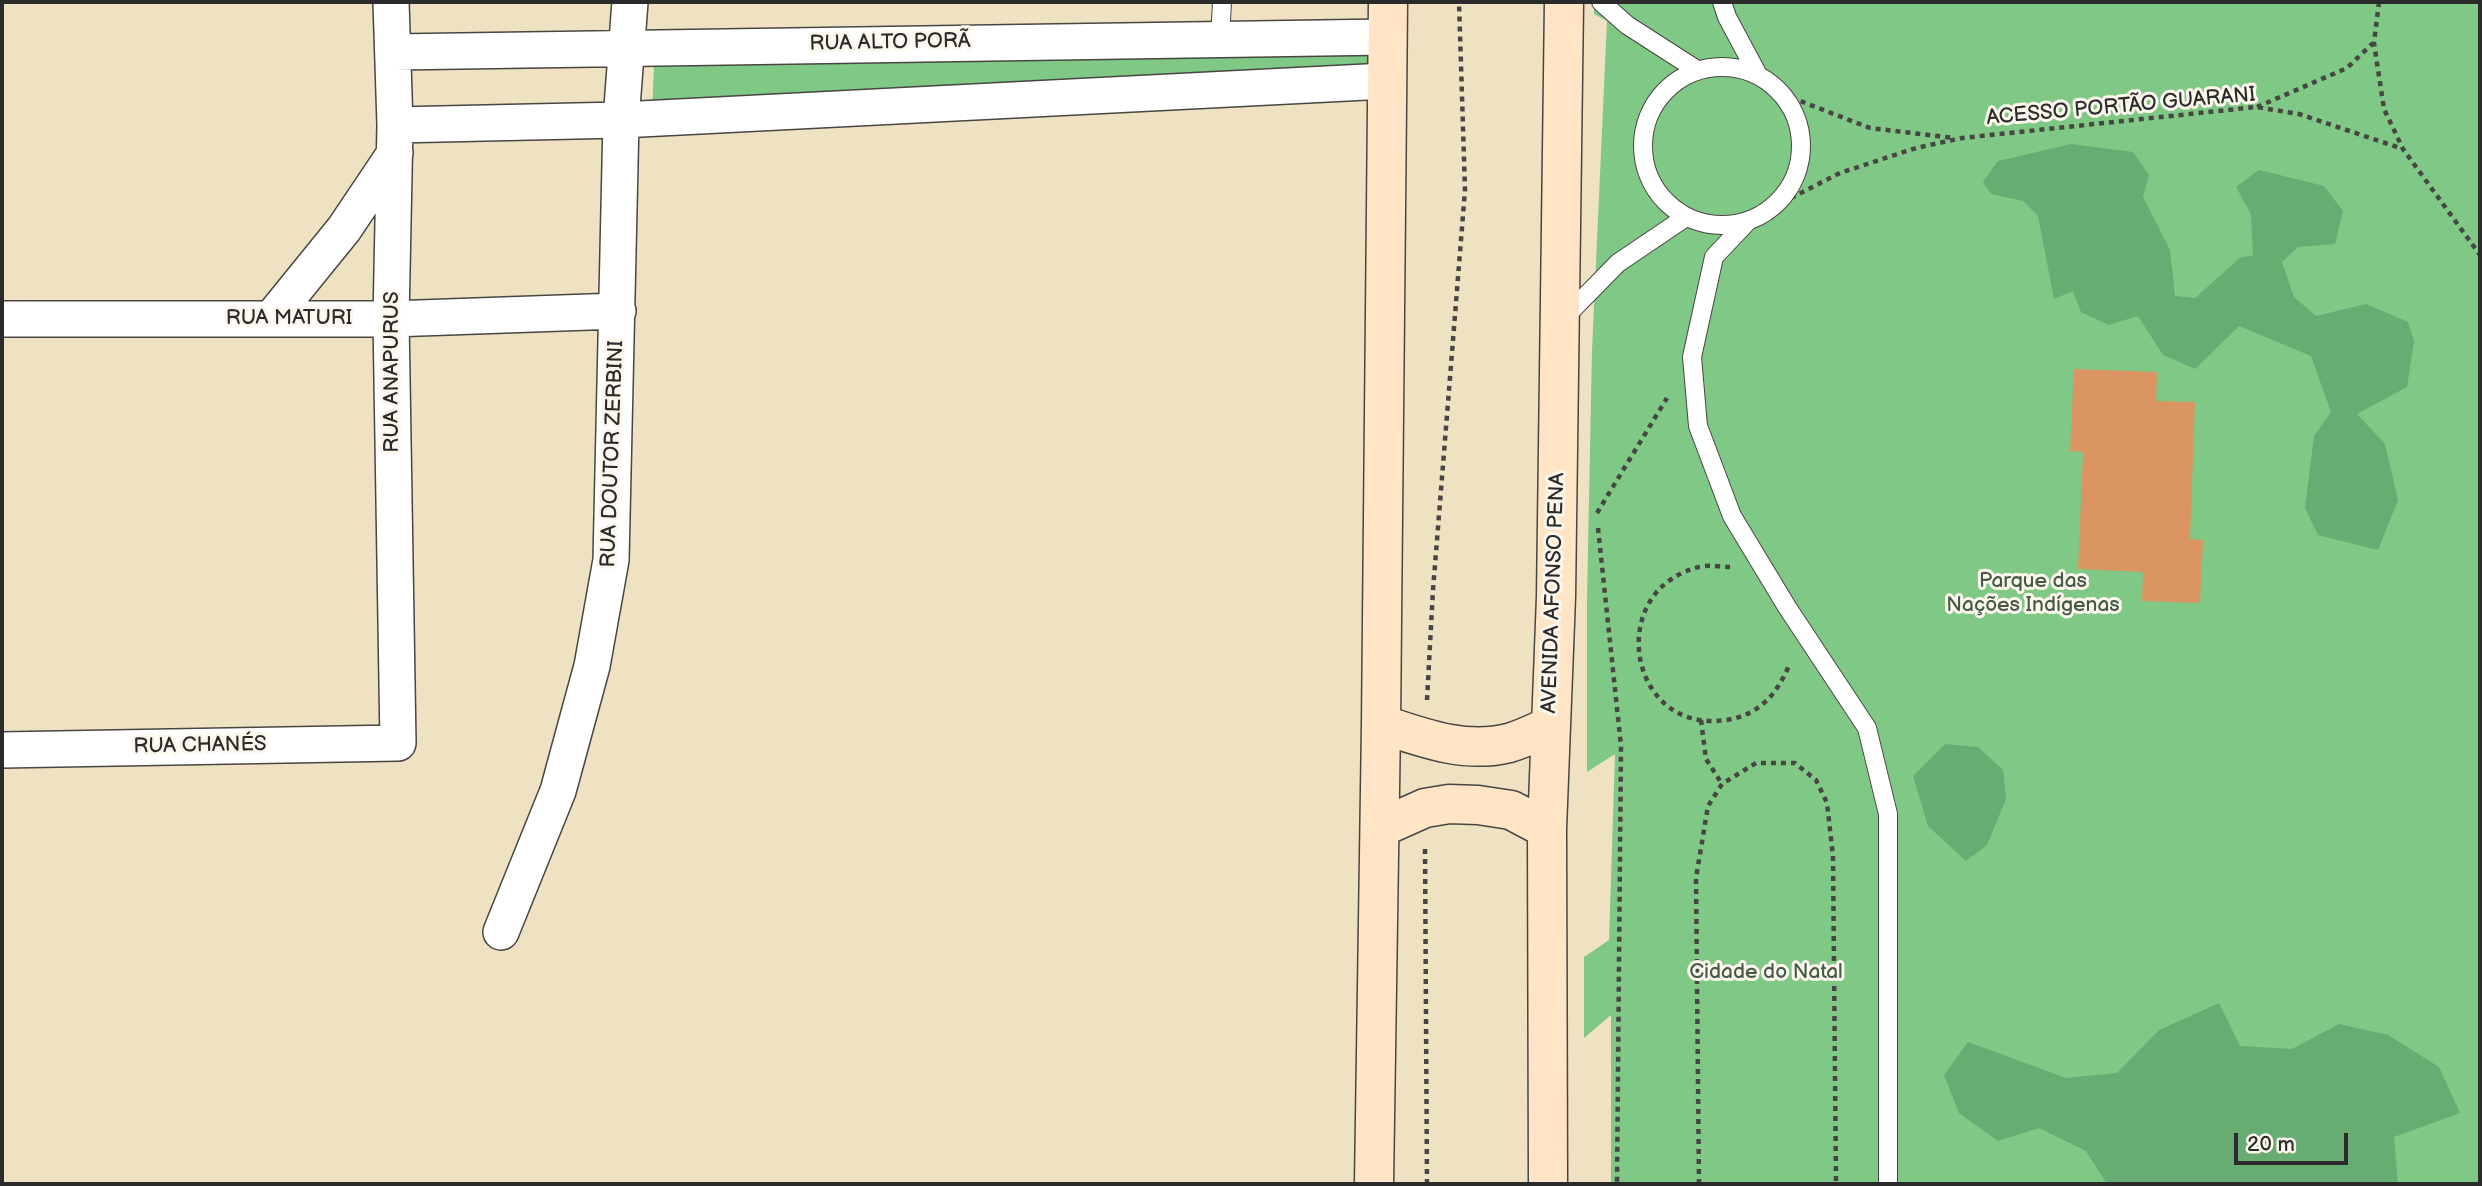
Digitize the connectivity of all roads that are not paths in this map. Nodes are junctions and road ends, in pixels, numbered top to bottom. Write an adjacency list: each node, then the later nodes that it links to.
1 (391, 2): 11 (street, RUA ANAPURUS)
2 (630, 2): 10 (street, RUA DOUTOR ZERBINI)
3 (1222, 2): 8 (lane)
4 (1564, 2): 24 (main road, AVENIDA AFONSO PENA)
5 (1601, 2): 12 (lane)
6 (1722, 2): 13 (lane)
7 (1387, 19): 8 (street, RUA ALTO PORÃ); 14 (main road)
8 (1220, 39): 9 (street, RUA ALTO PORÃ)
9 (1081, 41): 10 (street, RUA ALTO PORÃ); 15 (street)
10 (628, 47): 11 (street, RUA ALTO PORÃ); 16 (street, RUA DOUTOR ZERBINI)
11 (394, 52): 17 (street, RUA ANAPURUS)
12 (1698, 70): 13 (lane); 18 (lane)
13 (1758, 75): 19 (lane)
14 (1386, 81): 15 (street); 25 (main road)
15 (1083, 97): 16 (street)
16 (621, 120): 17 (street); 20 (street, RUA DOUTOR ZERBINI)
17 (395, 139): 22 (street); 23 (street, RUA ANAPURUS)
18 (1686, 217): 19 (lane); 24 (lane)
19 (1747, 222): 34 (lane)
20 (618, 311): 23 (street, RUA MATURI); 31 (street, RUA DOUTOR ZERBINI)
21 (2, 319): 22 (street, RUA MATURI)
22 (271, 319): 23 (street, RUA MATURI)
23 (391, 319): 27 (street, RUA ANAPURUS)
24 (1560, 323): 26 (main road, AVENIDA AFONSO PENA)
25 (1381, 724): 26 (main road); 29 (main road)
26 (1550, 726): 30 (main road, AVENIDA AFONSO PENA)
27 (398, 743): 28 (street, RUA CHANÉS)
28 (2, 750)
29 (1380, 828): 30 (main road); 32 (main road)
30 (1547, 829): 33 (main road, AVENIDA AFONSO PENA)
31 (501, 932)
32 (1374, 1184)
33 (1548, 1184)
34 (1888, 1184)

